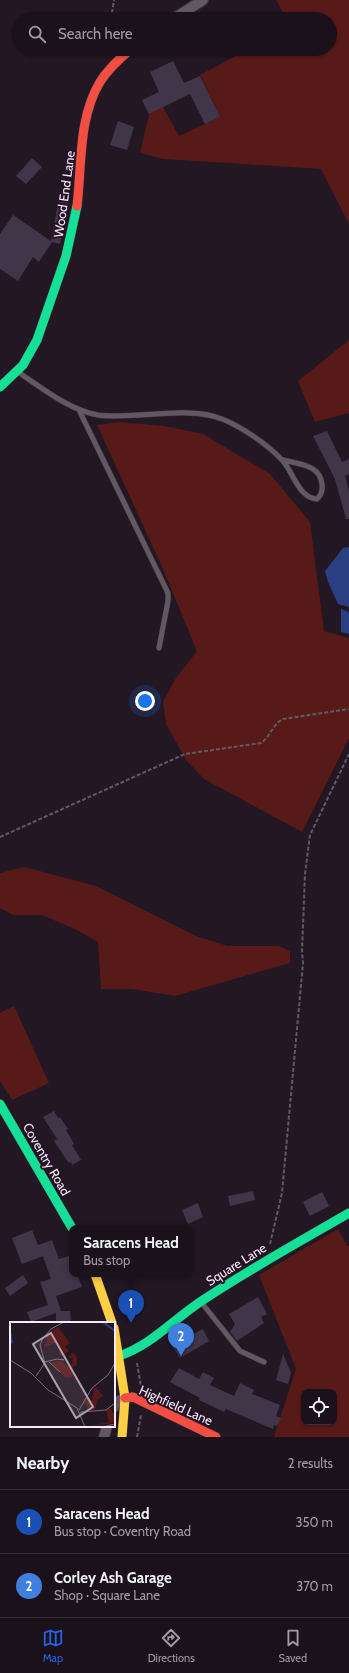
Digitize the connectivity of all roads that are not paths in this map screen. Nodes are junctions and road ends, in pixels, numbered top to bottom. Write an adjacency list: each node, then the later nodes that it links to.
1 (203, 0): 2 (street)
2 (185, 12)
3 (123, 56): 4 (street, Wood End Lane)
4 (17, 371): 5 (street, Wood End Lane); 6 (lane)
5 (0, 387)
6 (78, 409): 7 (lane); 8 (lane)
7 (282, 460): 7 (lane)
8 (159, 648)
9 (0, 1104): 11 (street, Coventry Road)
10 (349, 1213): 13 (street, Square Lane)
11 (70, 1225)
12 (96, 1277): 14 (street)
13 (201, 1301): 16 (street, Square Lane); 17 (lane)
14 (112, 1322)
15 (115, 1334): 16 (street)
16 (119, 1356): 18 (street)
17 (264, 1362)
18 (125, 1398): 19 (street); 22 (street); 23 (street, Highfield Lane)
19 (115, 1403)
20 (107, 1427): 21 (street)
21 (104, 1437)
22 (122, 1437)
23 (216, 1437)

